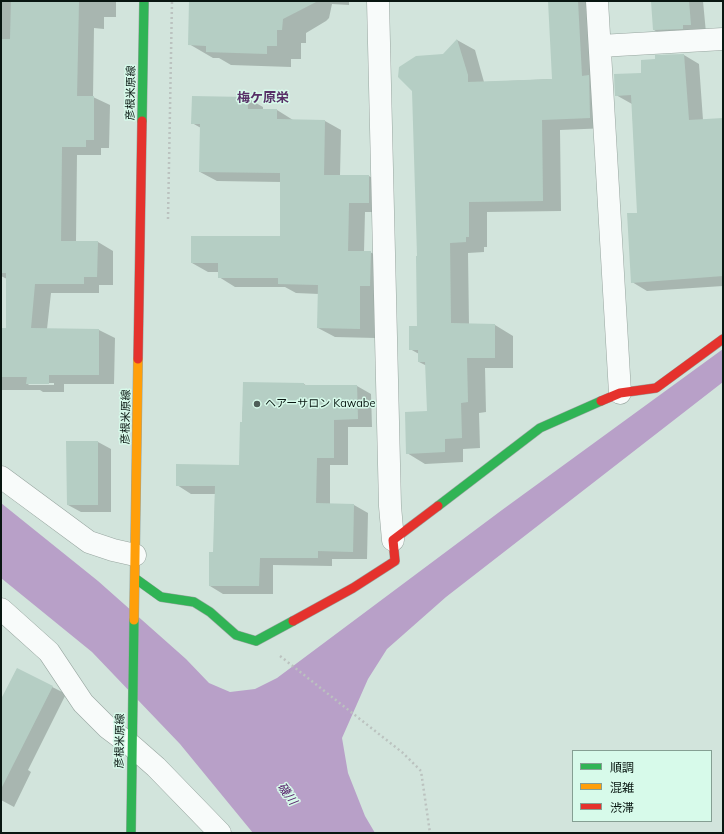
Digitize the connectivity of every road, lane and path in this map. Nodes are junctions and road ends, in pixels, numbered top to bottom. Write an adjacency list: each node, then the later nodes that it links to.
1 (144, 1): 10 (main road, 彦根米原線)
2 (378, 1): 9 (street)
3 (597, 1): 5 (street)
4 (723, 39): 5 (street)
5 (600, 46): 7 (street)
6 (723, 339): 7 (main road)
7 (620, 393): 9 (main road)
8 (1, 477): 10 (street)
9 (393, 540): 11 (main road)
10 (136, 555): 11 (main road, 彦根米原線)
11 (136, 579): 14 (main road, 彦根米原線)
12 (1, 609): 14 (street)
13 (283, 658): 17 (path)
14 (132, 736): 15 (main road, 彦根米原線); 16 (street)
15 (131, 833)
16 (220, 833)
17 (430, 833)

